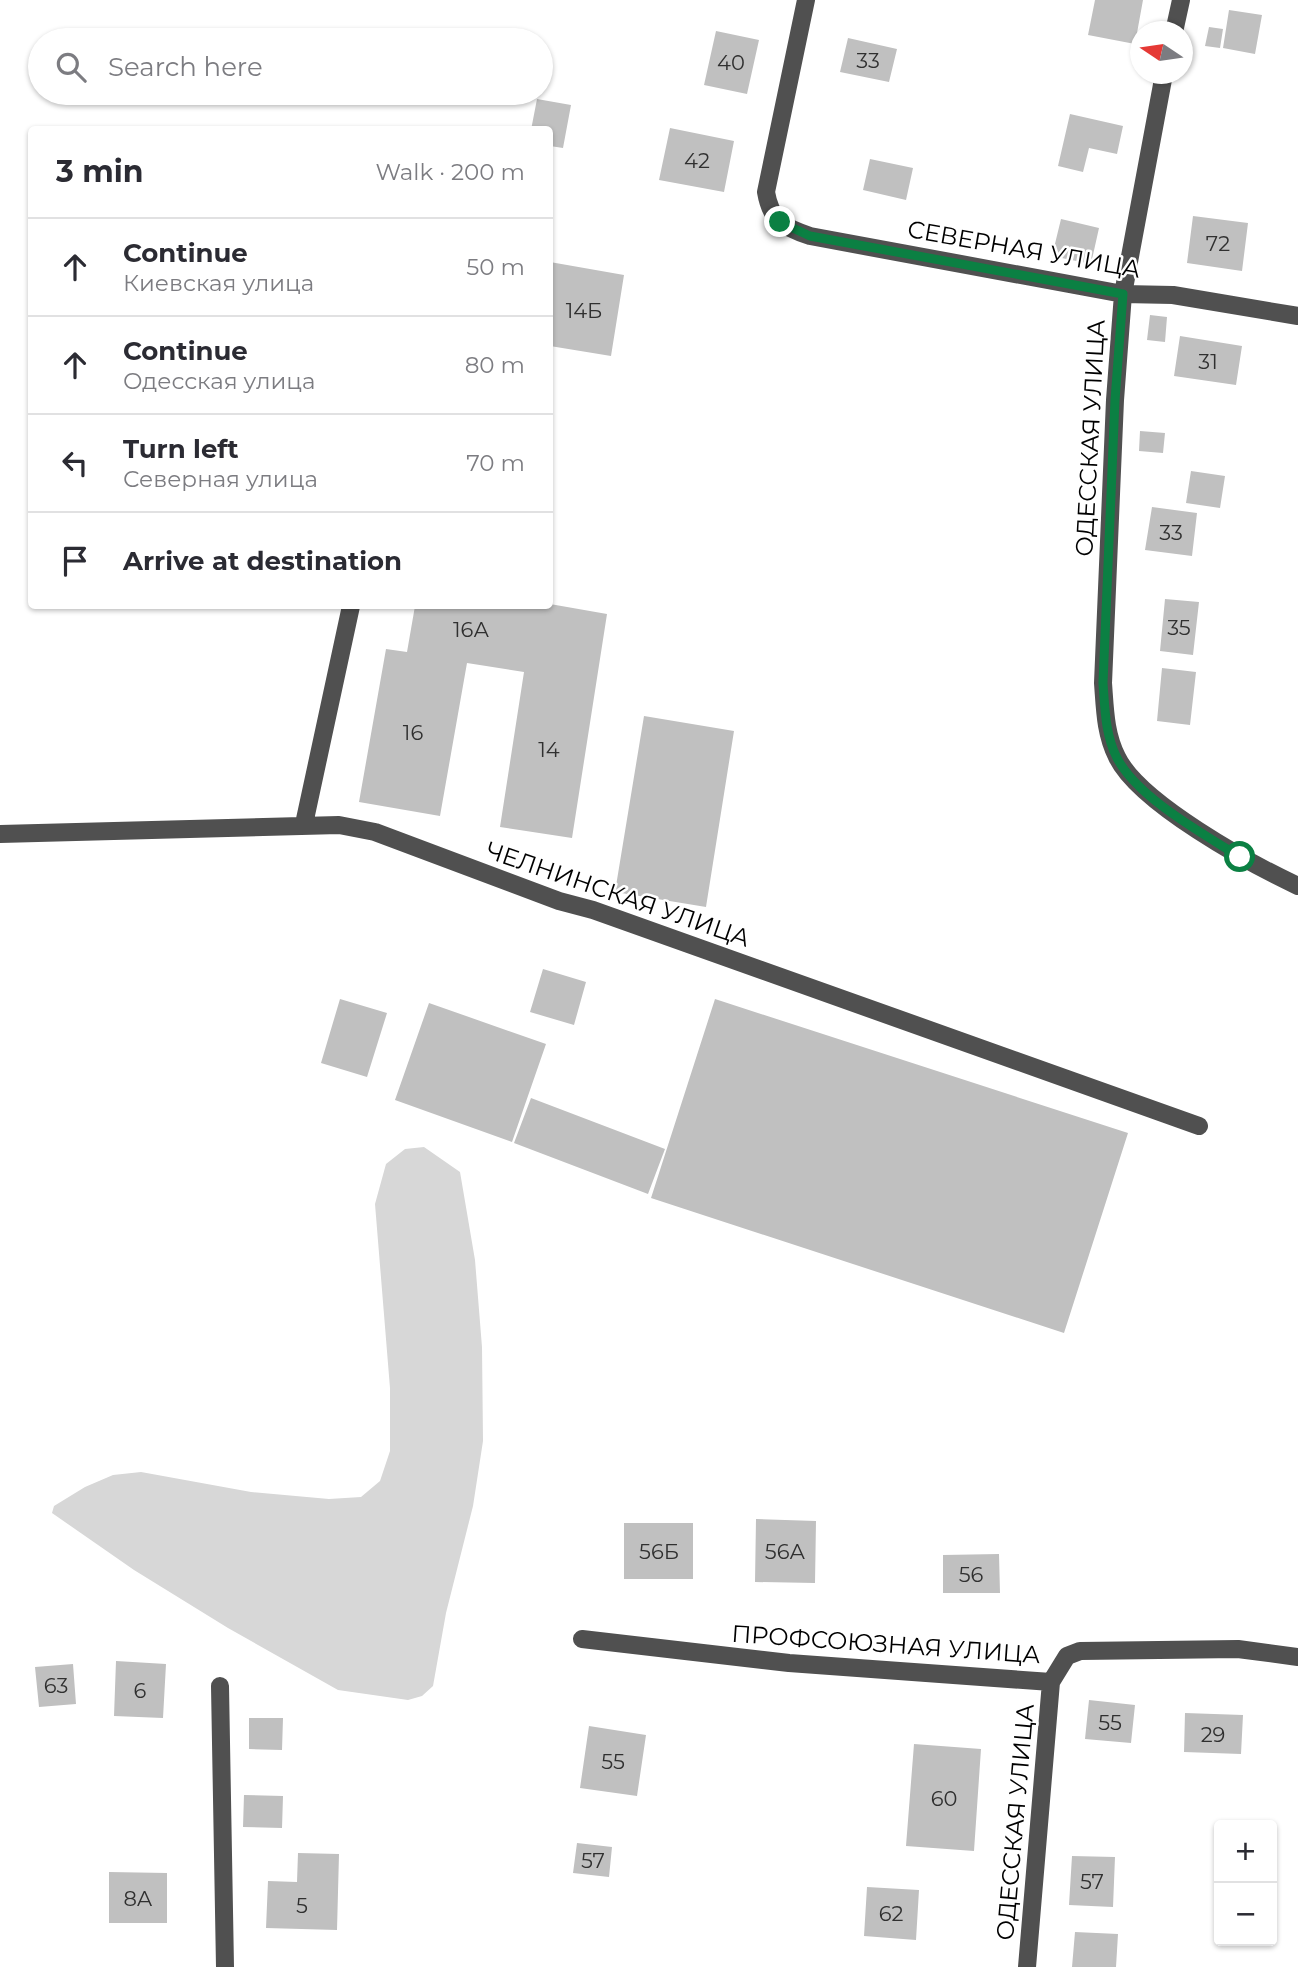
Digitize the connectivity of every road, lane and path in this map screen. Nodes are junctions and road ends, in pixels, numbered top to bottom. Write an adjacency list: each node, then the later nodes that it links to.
1 (806, 0): 5 (street, СЕВЕРНАЯ УЛИЦА)
2 (1181, 0): 3 (street)
3 (1176, 21)
4 (1162, 84): 5 (street, ОДЕССКАЯ УЛИЦА)
5 (1123, 294): 6 (street, СЕВЕРНАЯ УЛИЦА); 10 (street, ОДЕССКАЯ УЛИЦА)
6 (1298, 316)
7 (350, 609): 8 (street)
8 (304, 824): 9 (street, ЧЕЛНИНСКАЯ УЛИЦА); 11 (street, ЧЕЛНИНСКАЯ УЛИЦА)
9 (0, 834)
10 (1298, 886)
11 (1199, 1126)
12 (582, 1639): 14 (street, ПРОФСОЮЗНАЯ УЛИЦА)
13 (1298, 1657): 14 (street, ПРОФСОЮЗНАЯ УЛИЦА)
14 (1051, 1682): 17 (street, ОДЕССКАЯ УЛИЦА)
15 (220, 1686): 16 (street)
16 (225, 1967)
17 (1027, 1967)

